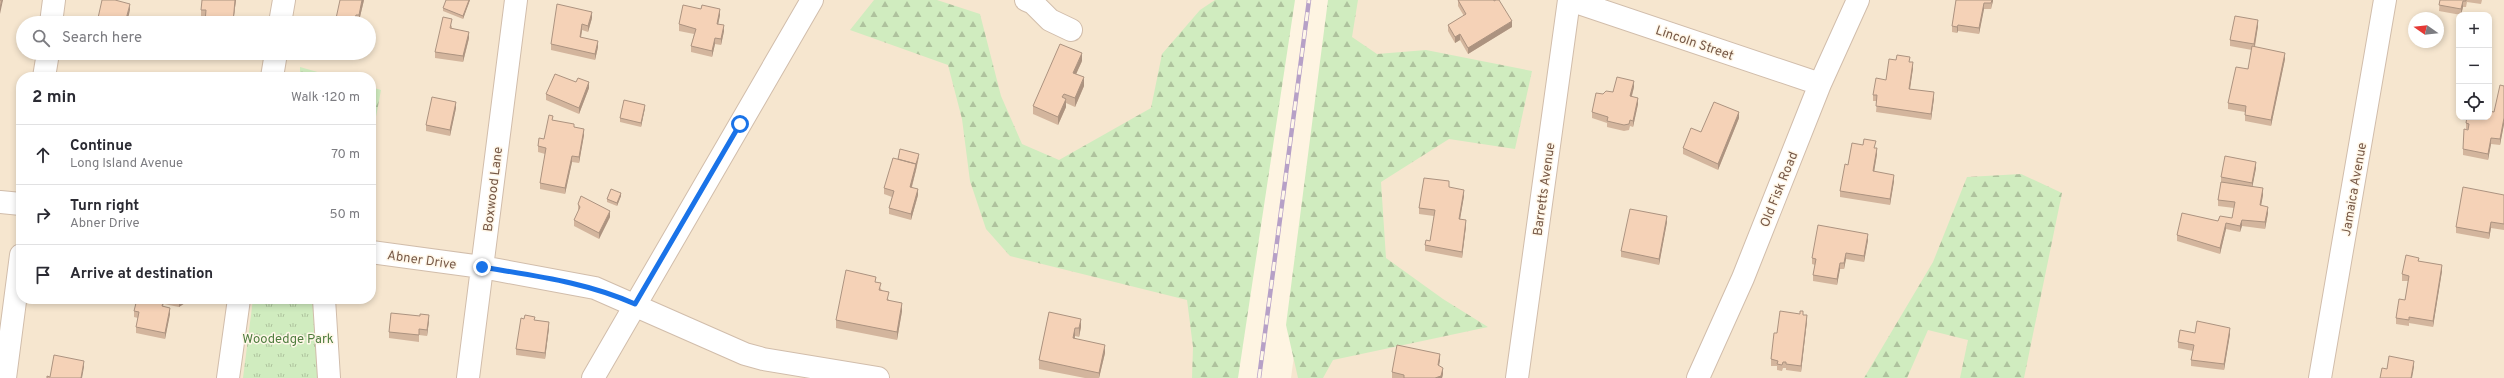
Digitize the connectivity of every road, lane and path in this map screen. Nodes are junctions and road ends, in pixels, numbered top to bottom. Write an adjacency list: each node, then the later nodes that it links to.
1 (54, 0): 9 (street)
2 (284, 0): 10 (street)
3 (516, 0): 20 (street, Boxwood Lane)
4 (812, 0): 24 (street)
5 (1026, 0): 11 (street)
6 (1570, 0): 16 (street, Lincoln Street); 31 (street, Barretts Avenue)
7 (1858, 0): 16 (street, Old Fisk Road)
8 (2385, 0): 33 (street, Jamaica Avenue)
9 (52, 16)
10 (281, 16)
11 (1071, 30)
12 (47, 60): 14 (street)
13 (275, 60): 15 (street)
14 (45, 72)
15 (273, 72)
16 (1820, 84): 32 (street, Old Fisk Road)
17 (0, 202): 18 (street)
18 (16, 204)
19 (376, 253): 20 (street, Abner Drive)
20 (482, 267): 24 (street, Abner Drive); 28 (street, Boxwood Lane)
21 (16, 293): 25 (street)
22 (238, 304): 26 (street)
23 (324, 304): 27 (street)
24 (635, 304): 29 (street); 30 (street, Abner Drive)
25 (5, 378)
26 (228, 378)
27 (329, 378)
28 (468, 378)
29 (593, 378)
30 (878, 378)
31 (1517, 378)
32 (1698, 378)
33 (2320, 378)

